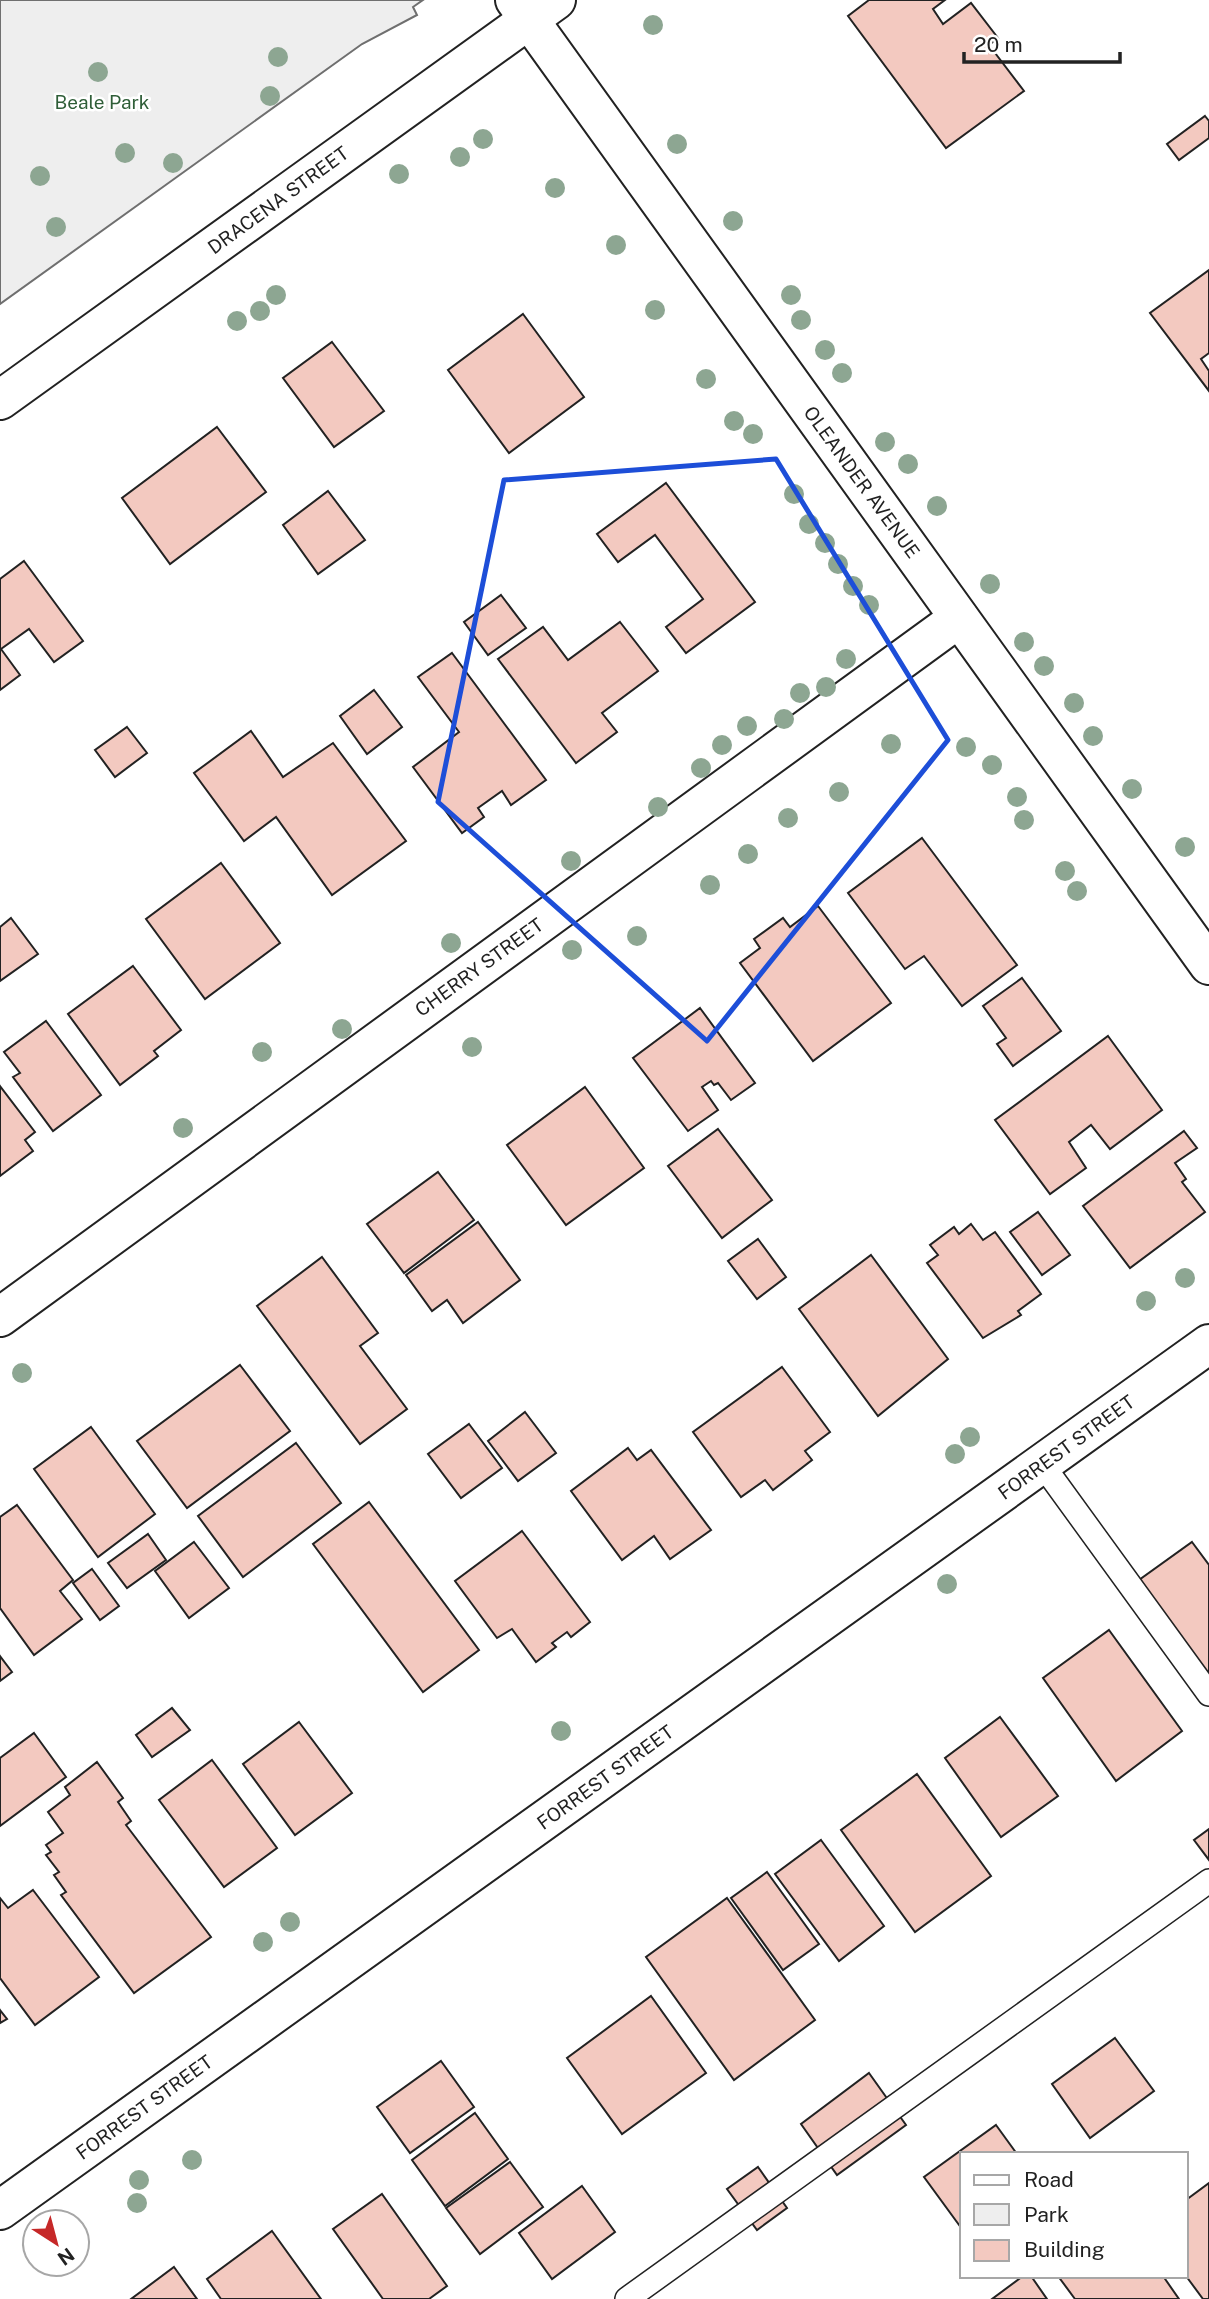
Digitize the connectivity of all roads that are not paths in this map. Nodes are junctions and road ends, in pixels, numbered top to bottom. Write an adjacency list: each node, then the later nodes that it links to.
1 (533, 6): 2 (street, DRACENA STREET); 3 (street, OLEANDER AVENUE)
2 (0, 400)
3 (959, 618): 4 (street, OLEANDER AVENUE); 5 (street, CHERRY STREET)
4 (1209, 965)
5 (0, 1317)
6 (1209, 1344): 7 (street, FORREST STREET)
7 (1042, 1464): 8 (lane); 10 (street, FORREST STREET)
8 (1209, 1694)
9 (1209, 1881): 11 (lane)
10 (0, 2210)
11 (626, 2299)

